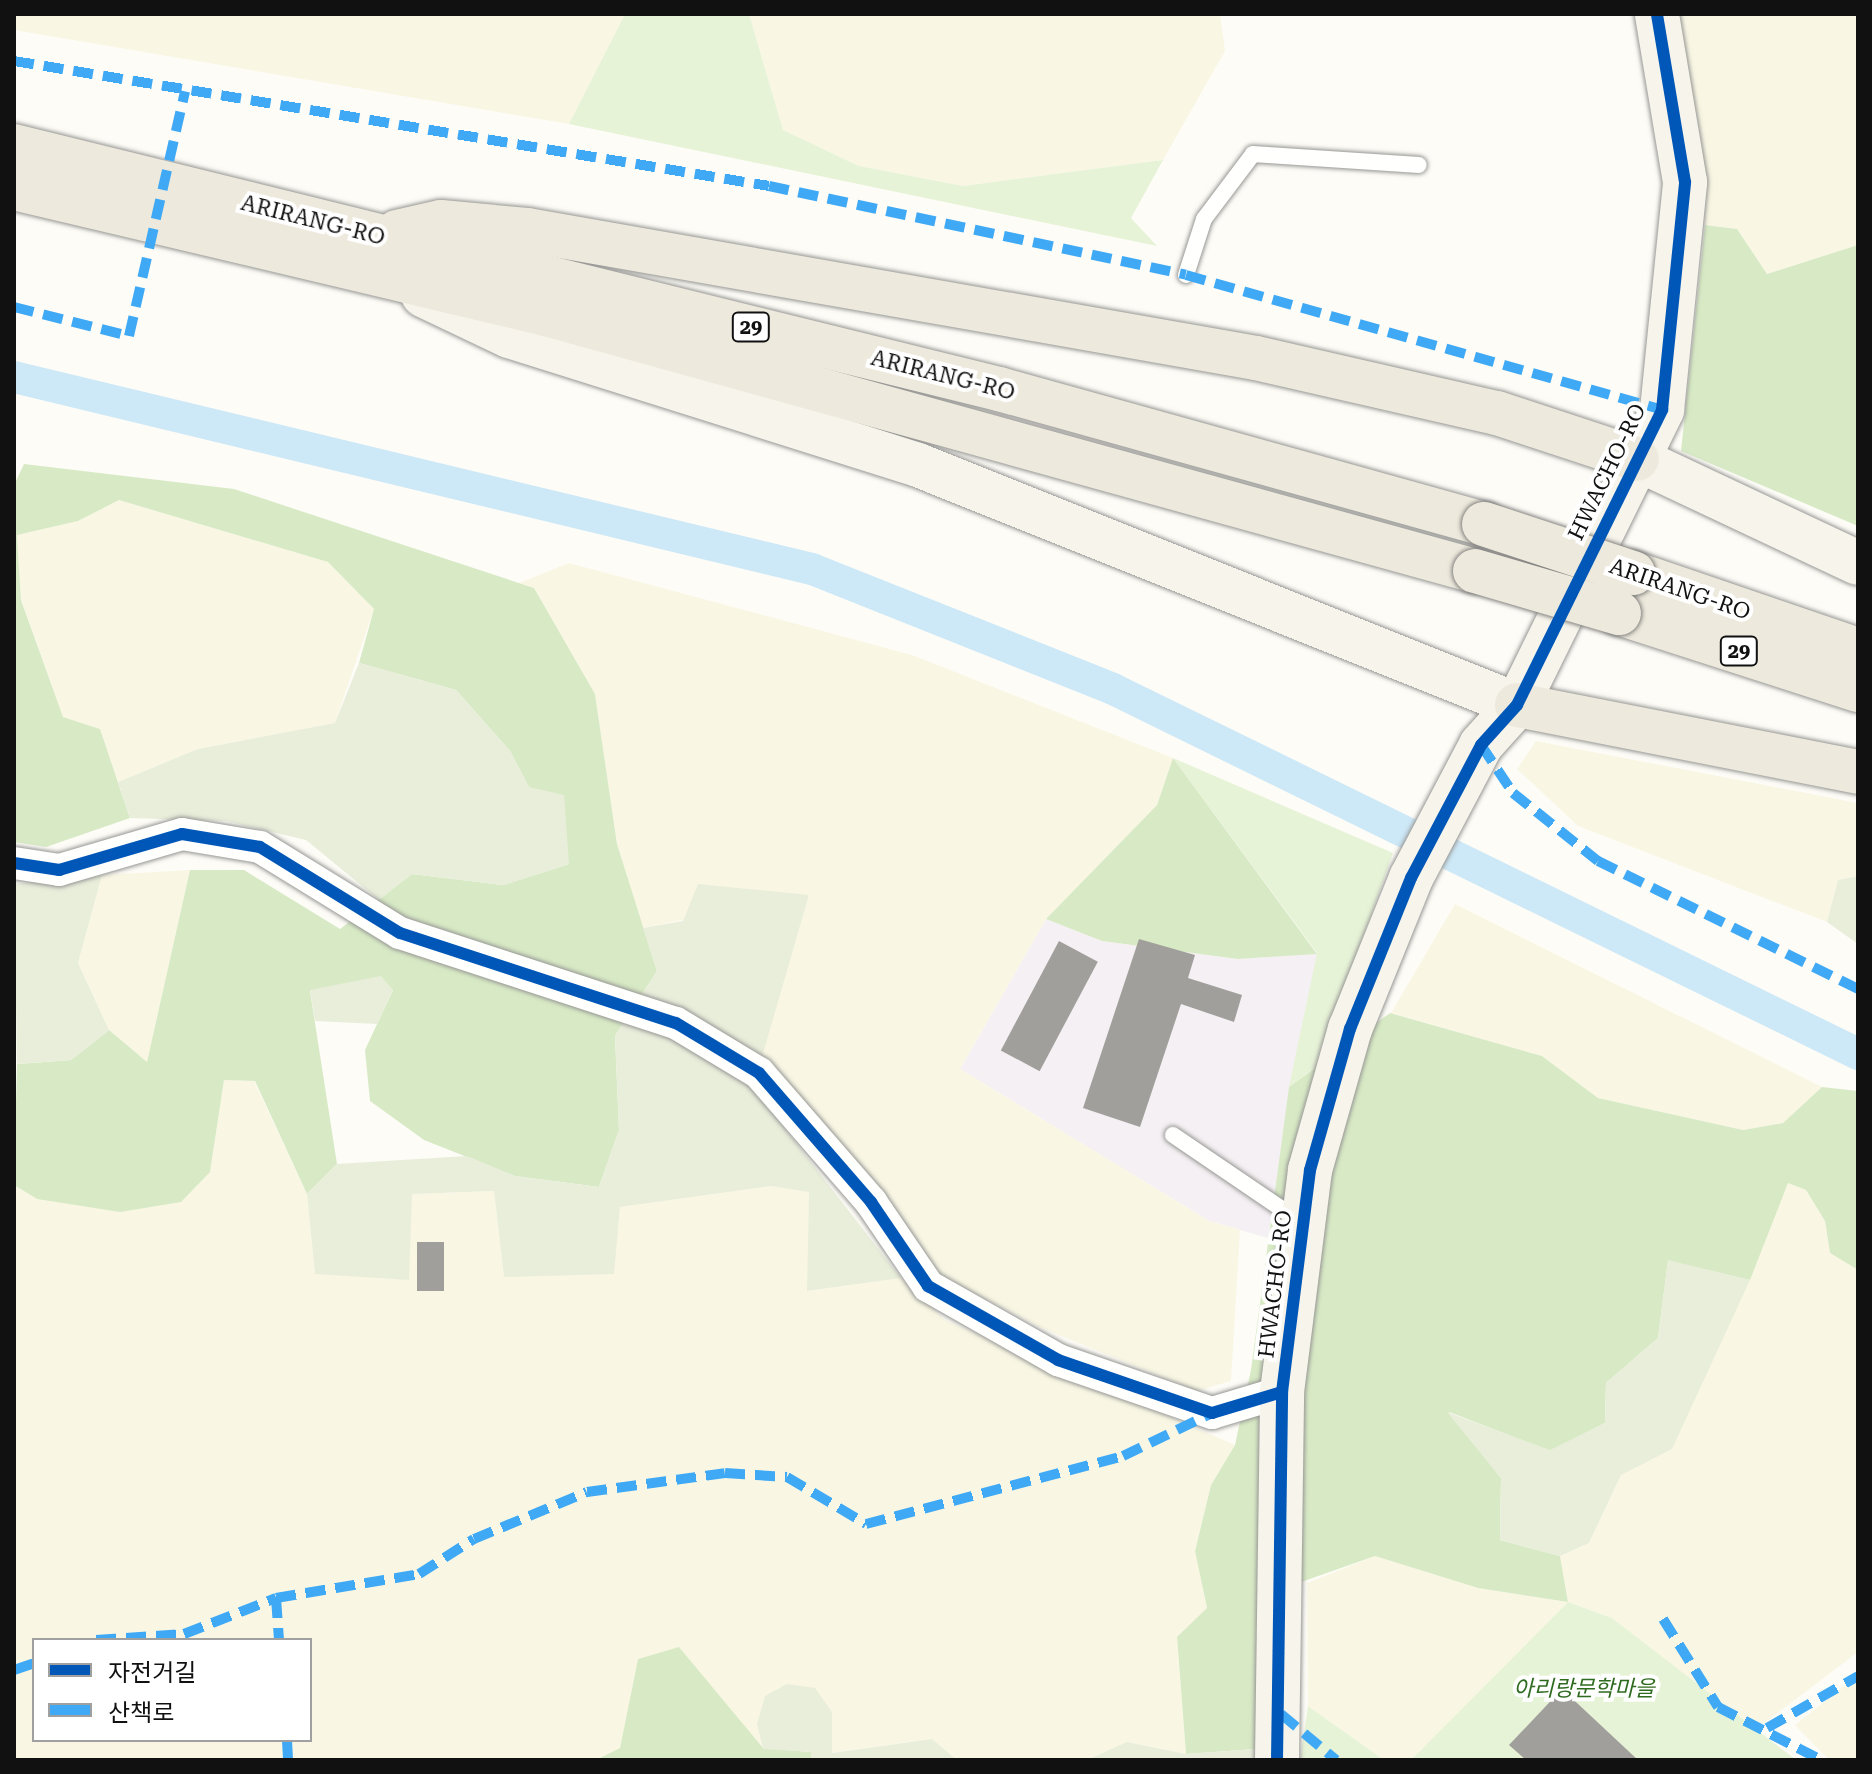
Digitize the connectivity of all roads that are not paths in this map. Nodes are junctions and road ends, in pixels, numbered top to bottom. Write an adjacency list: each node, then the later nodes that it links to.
1 (1657, 14): 7 (street, HWACHO-RO)
2 (14, 146): 5 (main road, ARIRANG-RO / 29)
3 (1419, 165): 6 (lane)
4 (14, 188): 5 (main road, ARIRANG-RO / 29)
5 (382, 256): 7 (main road); 9 (main road, ARIRANG-RO / 29, bridge); 10 (main road, ARIRANG-RO / 29, bridge); 11 (street)
6 (1186, 275)
7 (1637, 459): 8 (street); 11 (street, HWACHO-RO)
8 (1858, 563)
9 (1858, 650)
10 (1858, 690)
11 (1517, 705): 12 (main road); 15 (street, HWACHO-RO)
12 (1858, 772)
13 (14, 863): 16 (street)
14 (1173, 1135): 15 (lane)
15 (1303, 1223): 16 (street, HWACHO-RO)
16 (1282, 1392): 17 (street, HWACHO-RO)
17 (1277, 1760)

